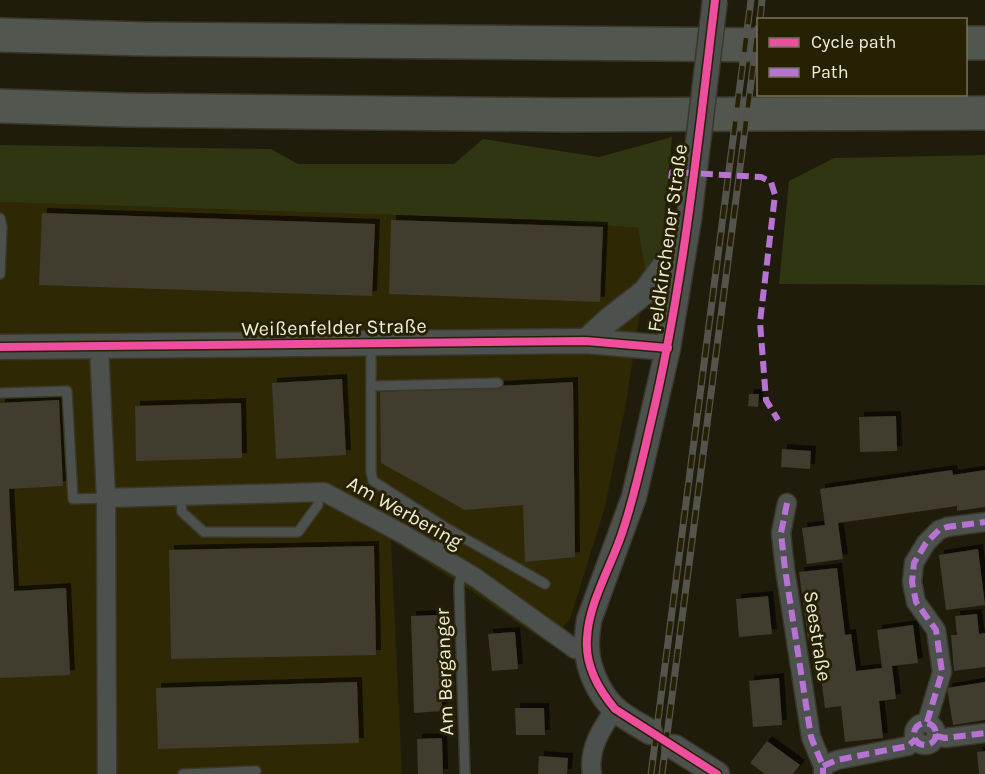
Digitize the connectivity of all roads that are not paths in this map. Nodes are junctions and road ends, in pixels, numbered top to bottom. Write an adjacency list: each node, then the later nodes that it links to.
1 (715, 0): 9 (street, Feldkirchener Straße, bridge)
2 (0, 35): 5 (highway)
3 (967, 43): 4 (highway)
4 (985, 43)
5 (757, 45)
6 (0, 106): 7 (highway)
7 (985, 113)
8 (0, 218): 10 (lane)
9 (689, 219): 11 (street, Feldkirchener Straße); 15 (street, Feldkirchener Straße)
10 (0, 274)
11 (586, 341): 12 (street, Weißenfelder Straße); 15 (street, Weißenfelder Straße)
12 (371, 343): 13 (street, Weißenfelder Straße); 17 (lane)
13 (99, 346): 14 (street, Weißenfelder Straße); 21 (street)
14 (0, 347)
15 (668, 348): 28 (street, Feldkirchener Straße)
16 (498, 383): 17 (lane)
17 (371, 386): 24 (lane)
18 (0, 393): 21 (lane)
19 (318, 493): 20 (street, Am Werbering); 20 (lane); 25 (street, Am Werbering)
20 (180, 496): 21 (street, Am Werbering)
21 (106, 498): 36 (street)
22 (787, 503): 34 (street, Seestraße)
23 (985, 522): 30 (street)
24 (448, 530): 25 (lane); 27 (lane)
25 (434, 553): 26 (street, Am Werbering)
26 (462, 570): 28 (street, Am Werbering); 38 (lane, Am Berganger)
27 (545, 584)
28 (586, 650): 29 (street, Feldkirchener Straße)
29 (615, 709): 31 (street, Feldkirchener Straße); 39 (street)
30 (932, 729): 32 (street); 34 (street)
31 (650, 732)
32 (985, 732)
33 (674, 747): 40 (street)
34 (823, 770)
35 (256, 771): 37 (lane)
36 (107, 774)
37 (183, 774)
38 (465, 774)
39 (592, 774)
40 (717, 774)

